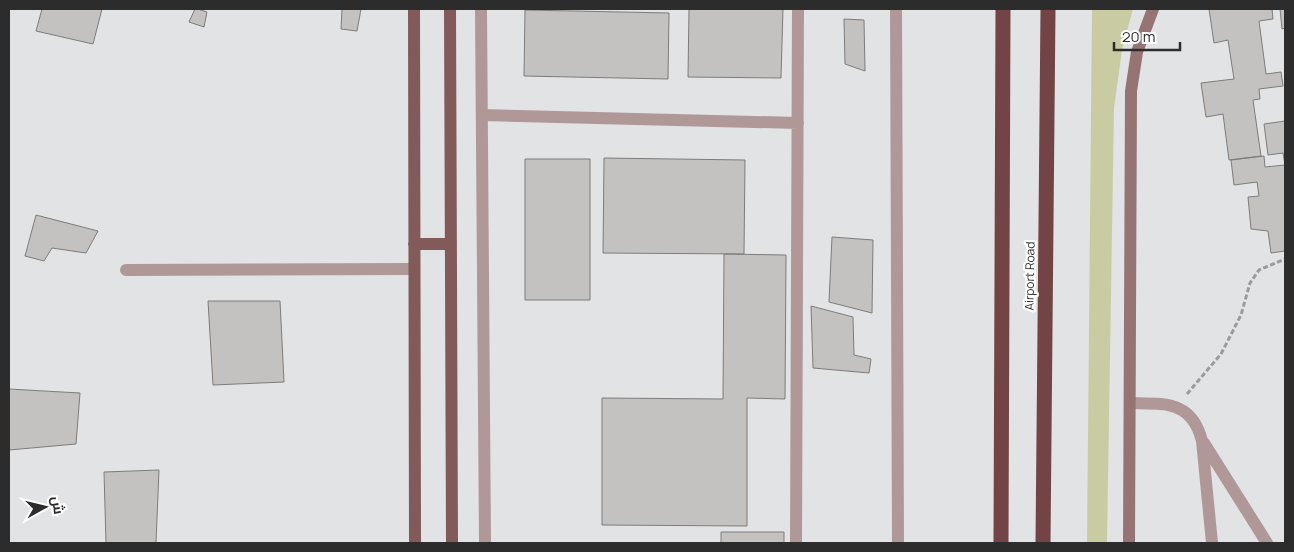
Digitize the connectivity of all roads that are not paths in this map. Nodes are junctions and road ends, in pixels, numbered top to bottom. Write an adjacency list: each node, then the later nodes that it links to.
1 (414, 9): 11 (main road)
2 (450, 9): 12 (main road)
3 (481, 9): 9 (lane)
4 (798, 9): 10 (lane)
5 (896, 9): 21 (lane)
6 (1003, 9): 22 (highway)
7 (1048, 9): 23 (highway, Airport Road)
8 (1153, 9): 15 (street)
9 (482, 115): 10 (lane); 19 (lane)
10 (798, 123): 20 (lane)
11 (414, 244): 12 (main road); 13 (main road)
12 (451, 244): 18 (main road)
13 (414, 269): 14 (lane); 17 (main road)
14 (126, 270)
15 (1130, 403): 16 (lane); 24 (street)
16 (1202, 441): 25 (lane); 26 (lane)
17 (415, 543)
18 (452, 543)
19 (486, 543)
20 (796, 543)
21 (898, 543)
22 (1001, 543)
23 (1043, 543)
24 (1129, 543)
25 (1212, 543)
26 (1267, 543)

